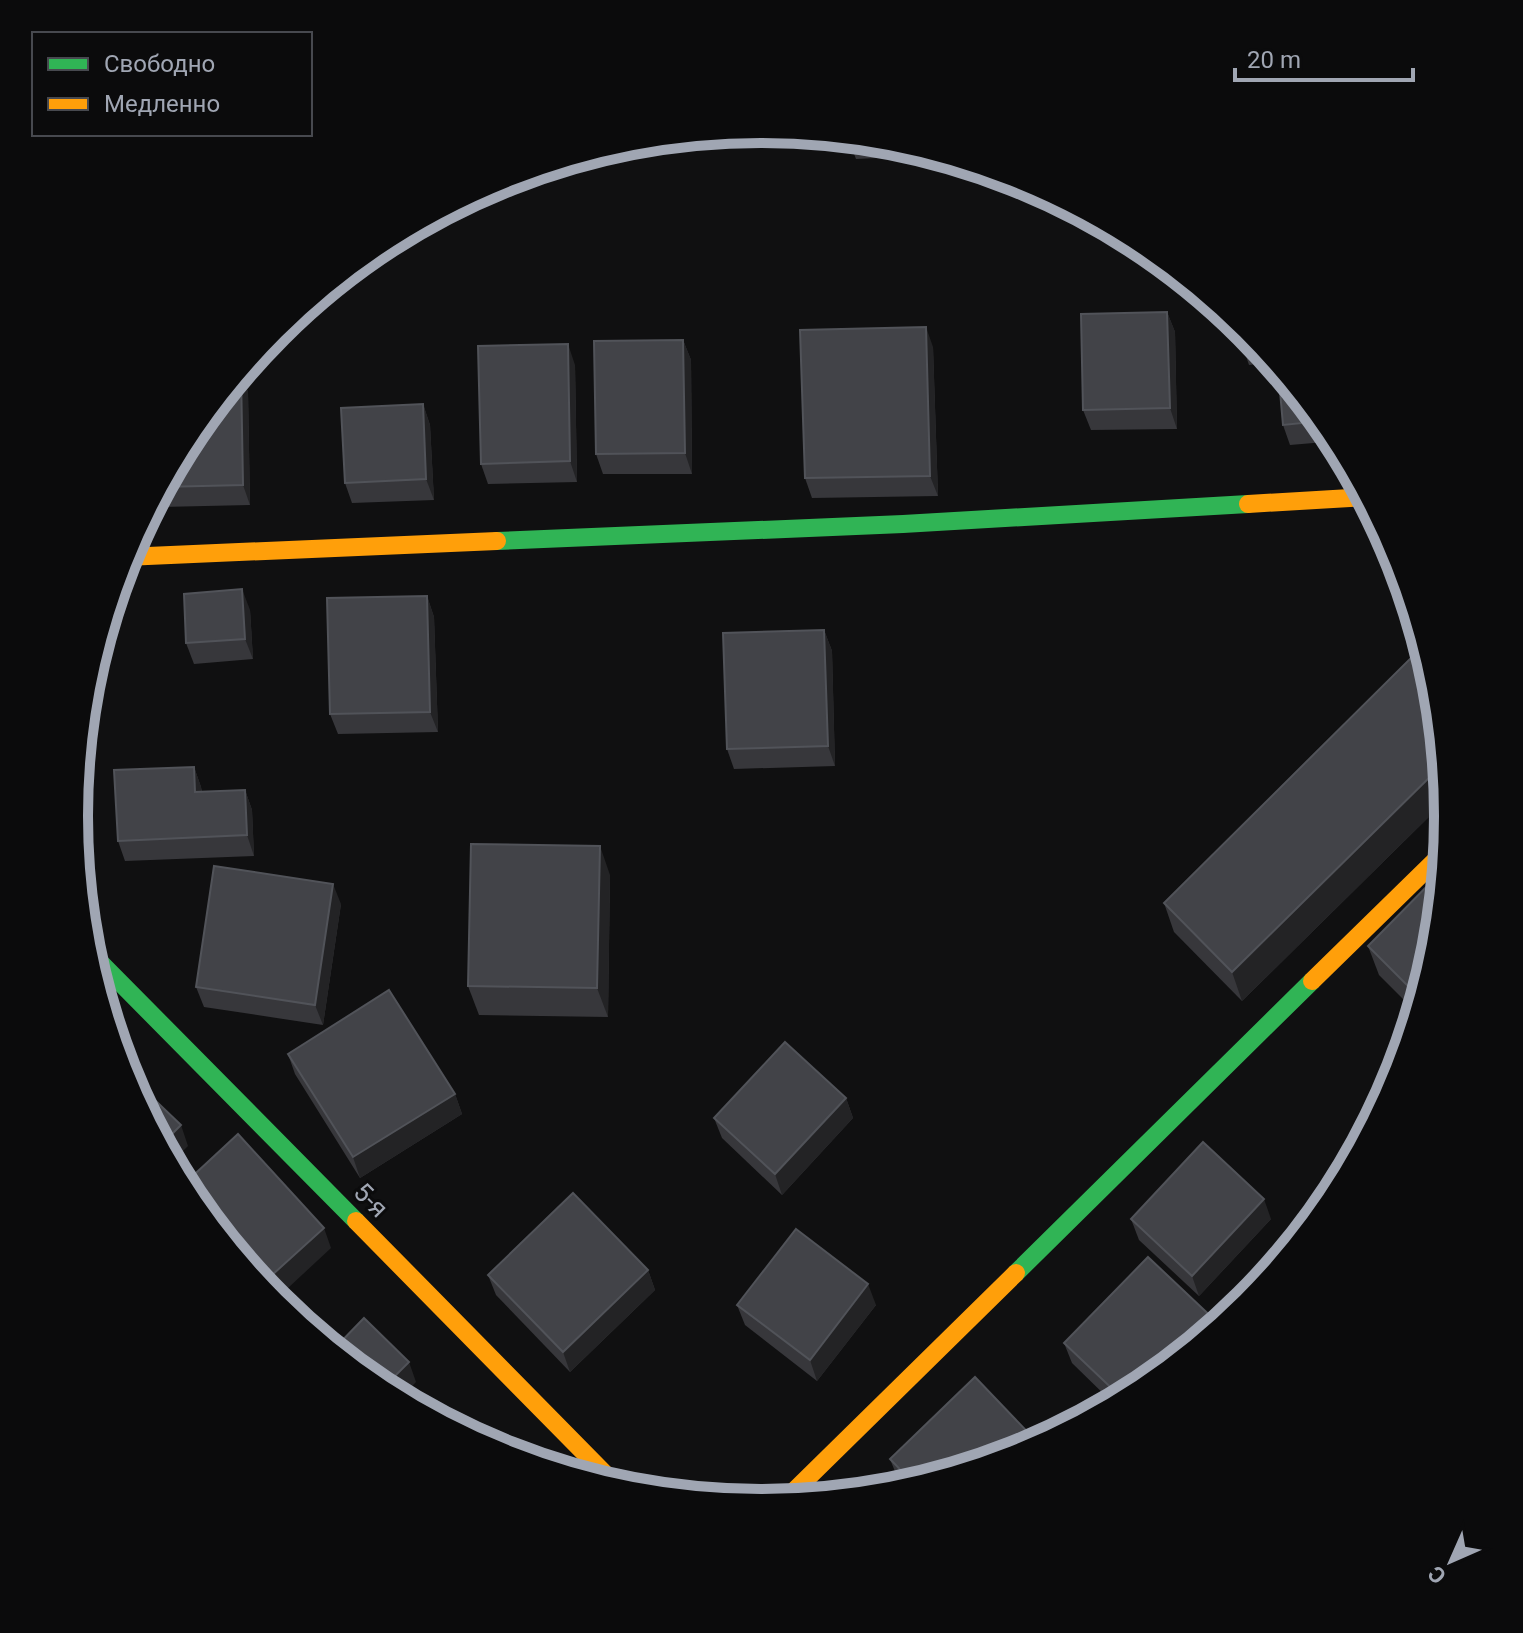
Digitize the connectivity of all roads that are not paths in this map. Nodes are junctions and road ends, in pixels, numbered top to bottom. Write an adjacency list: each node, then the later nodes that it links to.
1 (1355, 498): 2 (street)
2 (140, 556)
3 (1434, 862): 6 (street)
4 (106, 968): 5 (street, 5-я)
5 (602, 1470)
6 (796, 1489)

